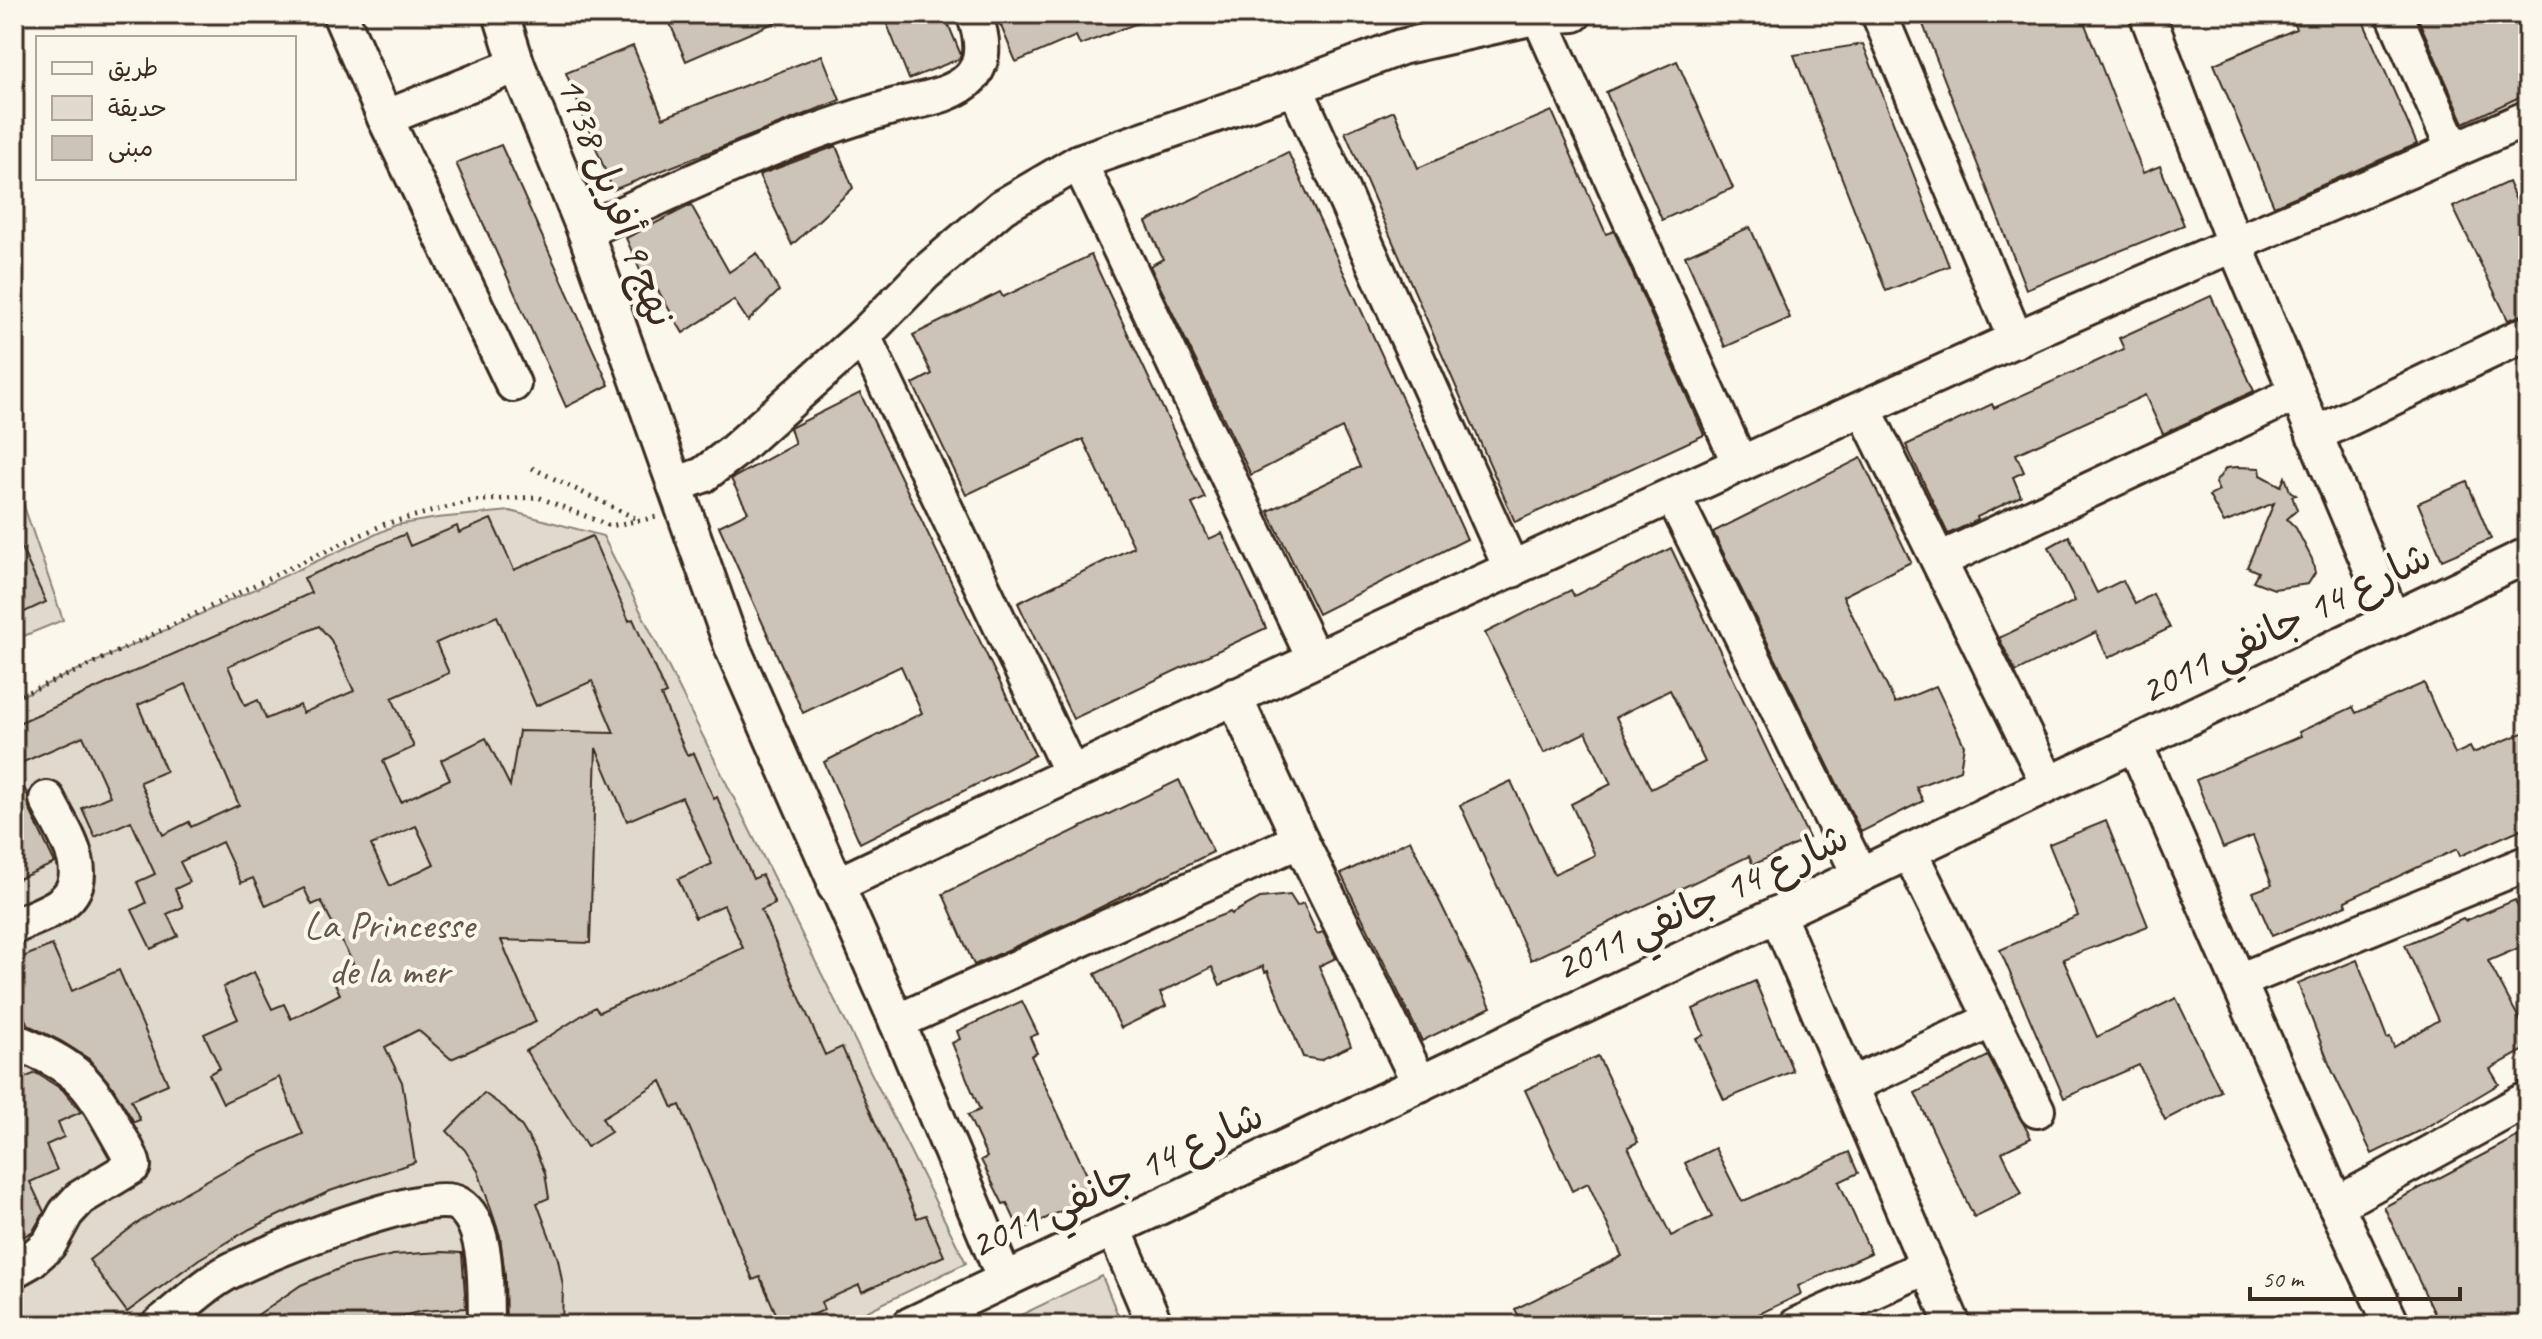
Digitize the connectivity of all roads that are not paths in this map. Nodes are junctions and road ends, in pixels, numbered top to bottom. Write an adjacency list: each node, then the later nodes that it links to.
1 (340, 14): 11 (street)
2 (501, 14): 9 (street, نهج 9 أفريل 1938)
3 (974, 14): 15 (street)
4 (1574, 14): 8 (street)
5 (1879, 14): 19 (street)
6 (2147, 14): 16 (street)
7 (2394, 14): 13 (street)
8 (1539, 16): 10 (street); 24 (street)
9 (517, 65): 11 (street); 15 (street, نهج 9 أفريل 1938)
10 (1295, 87): 14 (street); 29 (street)
11 (385, 118): 20 (street)
12 (2528, 118): 13 (street)
13 (2454, 150): 16 (street)
14 (1079, 162): 18 (street); 31 (street)
15 (585, 231): 25 (street, نهج 9 أفريل 1938)
16 (2234, 243): 19 (street); 21 (street)
17 (2528, 333): 23 (street)
18 (863, 336): 25 (street); 34 (street)
19 (2016, 340): 22 (street)
20 (513, 384)
21 (2297, 393): 23 (street); 28 (street)
22 (1864, 409): 24 (street); 28 (street)
23 (2314, 435): 30 (street)
24 (1740, 464): 26 (street)
25 (676, 488): 41 (street, نهج 9 أفريل 1938)
26 (1673, 496): 29 (street); 40 (street)
27 (2528, 555): 30 (street, شارع 14 جانفي 2011)
28 (1940, 560): 35 (street)
29 (1512, 570): 31 (street)
30 (2392, 618): 33 (street, شارع 14 جانفي 2011)
31 (1314, 658): 32 (street)
32 (1234, 696): 34 (street); 37 (street)
33 (2135, 744): 35 (street, شارع 14 جانفي 2011); 44 (street)
34 (1071, 773): 41 (street)
35 (2048, 783): 38 (street, شارع 14 جانفي 2011)
36 (47, 799): 43 (street)
37 (1300, 840): 46 (street); 48 (street)
38 (1909, 851): 40 (street, شارع 14 جانفي 2011); 45 (street)
39 (2528, 863): 44 (street)
40 (1860, 875): 42 (street, شارع 14 جانفي 2011)
41 (835, 886): 46 (street, نهج 9 أفريل 1938)
42 (1777, 914): 48 (street, شارع 14 جانفي 2011); 49 (street)
43 (14, 926)
44 (2239, 981): 52 (street)
45 (1992, 1020): 49 (street); 51 (street)
46 (897, 1022): 56 (street, نهج 9 أفريل 1938)
47 (14, 1041): 55 (street)
48 (1420, 1084): 53 (street, شارع 14 جانفي 2011)
49 (1851, 1085): 54 (street)
50 (2528, 1099): 52 (street)
51 (2037, 1110)
52 (2336, 1205): 63 (street)
53 (1114, 1229): 56 (street, شارع 14 جانفي 2011); 60 (street)
54 (1928, 1266): 61 (street); 62 (street)
55 (14, 1270)
56 (1005, 1280): 59 (street, شارع 14 جانفي 2011)
57 (159, 1325): 58 (street)
58 (486, 1325)
59 (910, 1325)
60 (1155, 1325)
61 (1797, 1325)
62 (1953, 1325)
63 (2392, 1325)

